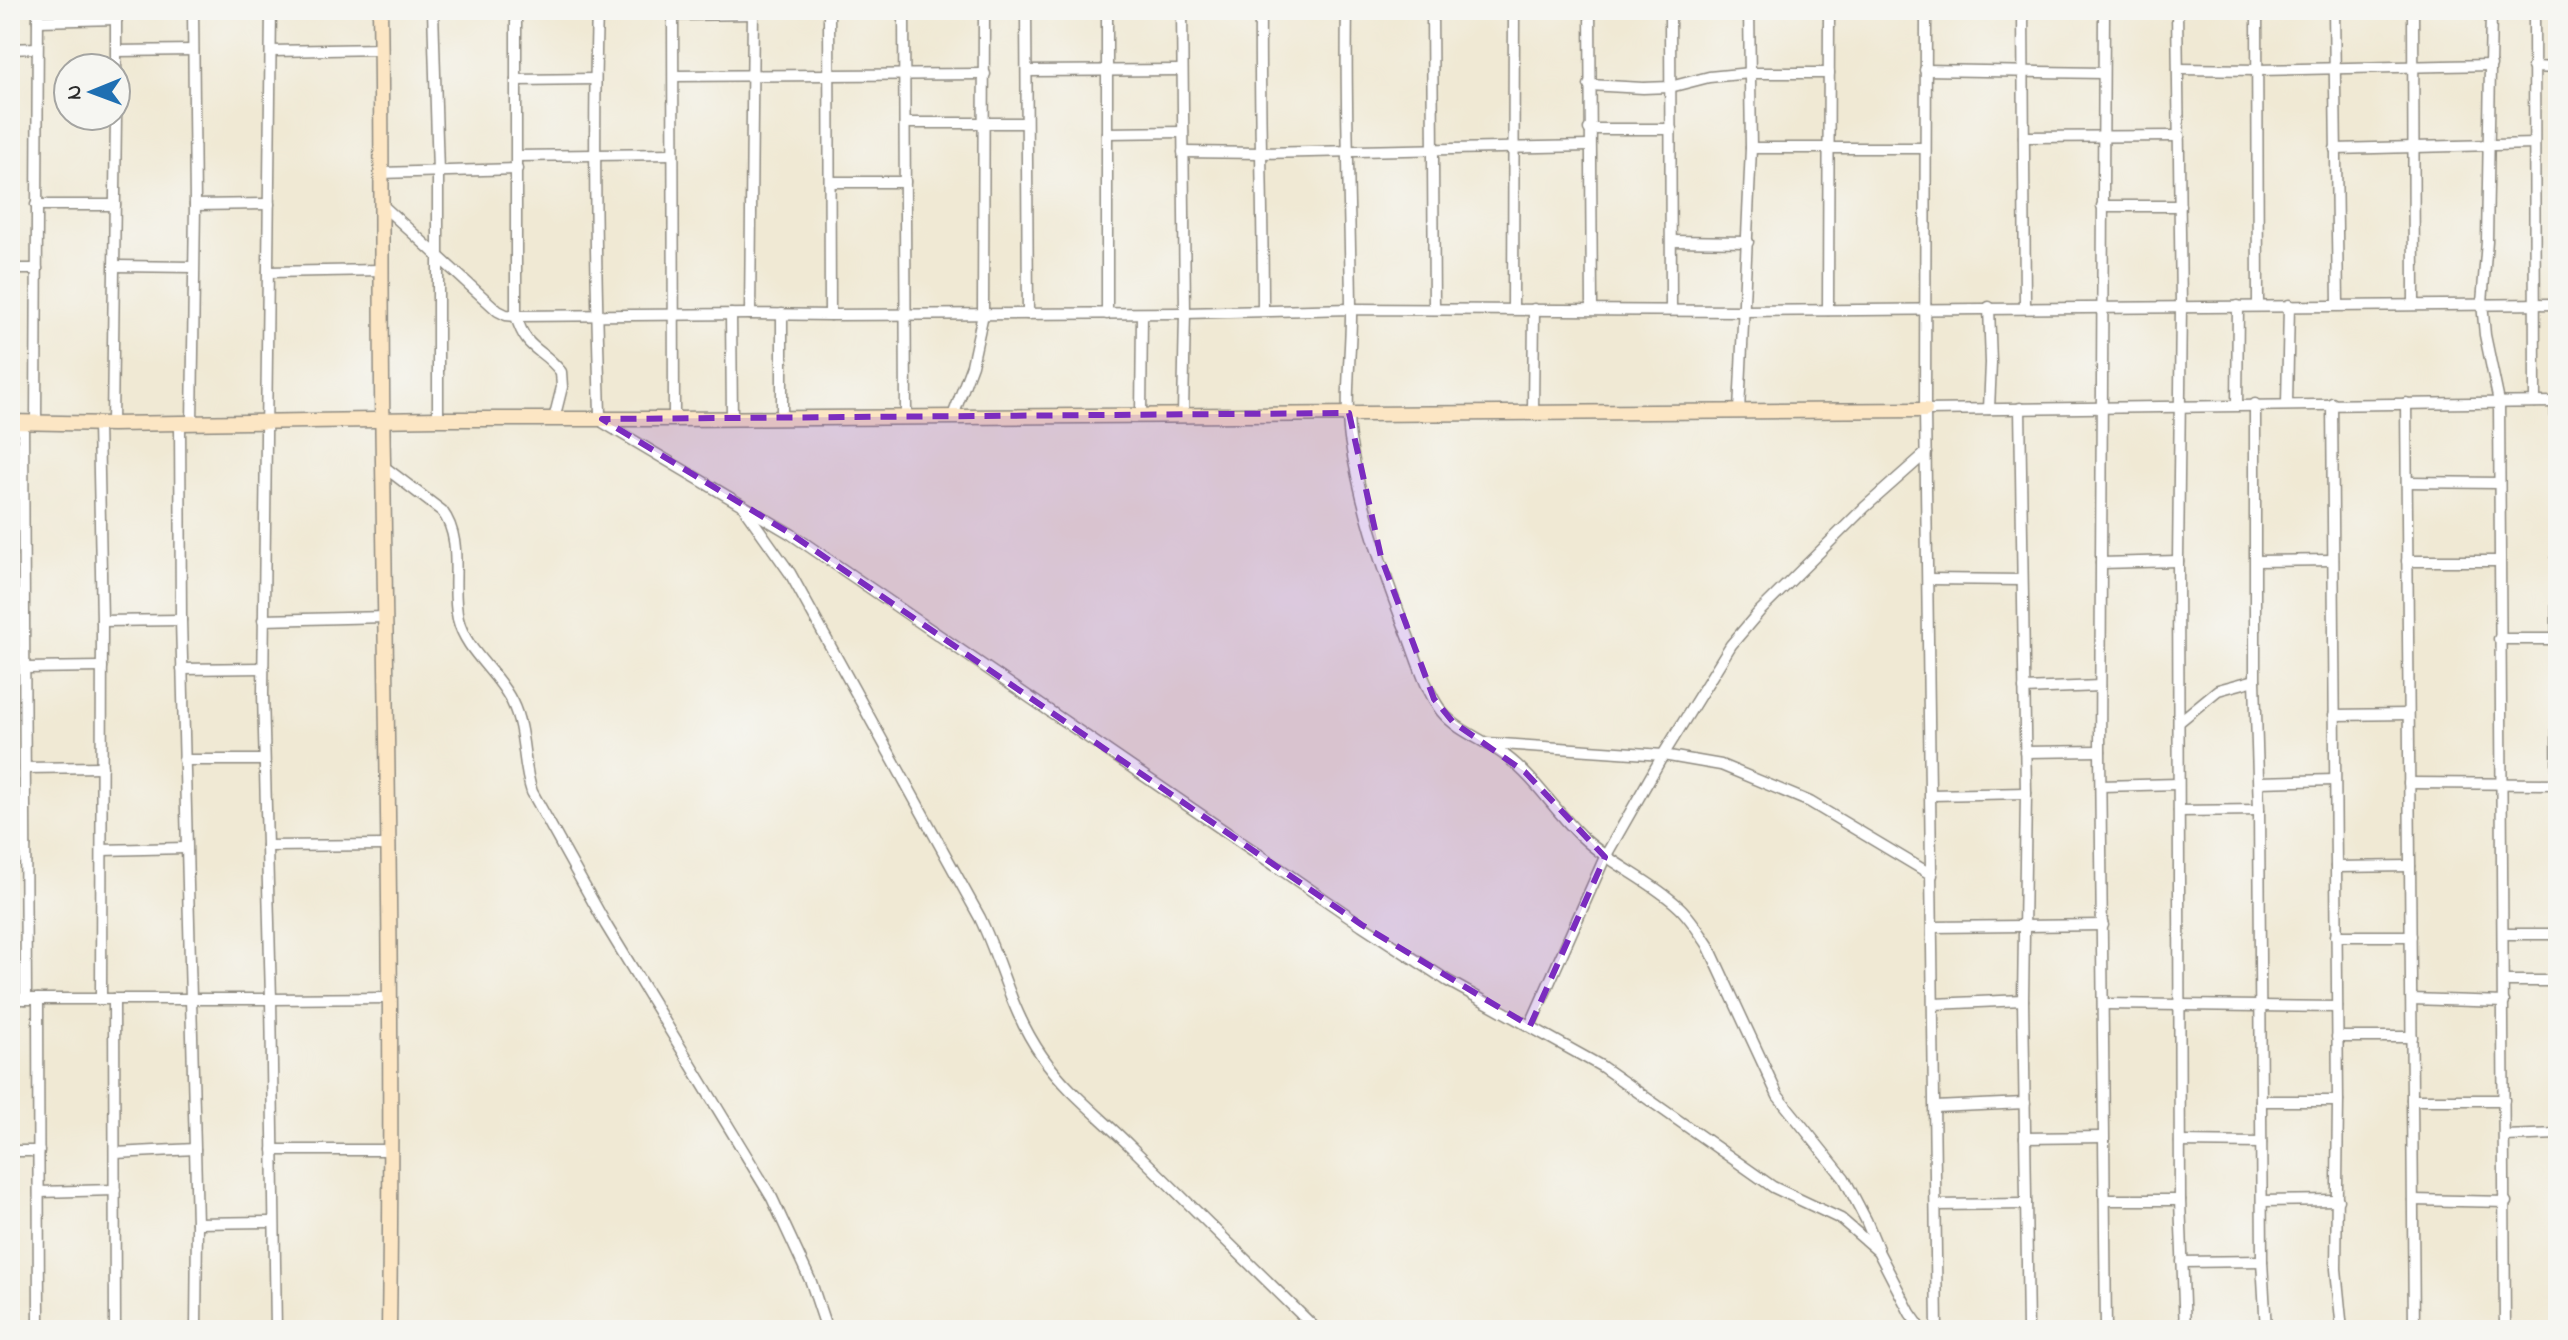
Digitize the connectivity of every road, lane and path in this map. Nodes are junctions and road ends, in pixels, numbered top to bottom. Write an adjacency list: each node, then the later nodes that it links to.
1 (193, 10): 37 (street)
2 (271, 10): 39 (street)
3 (380, 10): 36 (street)
4 (433, 10): 92 (street)
5 (516, 10): 61 (street)
6 (597, 10): 60 (street)
7 (829, 10): 57 (street)
8 (904, 10): 55 (street)
9 (984, 10): 56 (street)
10 (1026, 10): 49 (street)
11 (1107, 10): 50 (street)
12 (1182, 10): 46 (street)
13 (1260, 10): 87 (street)
14 (1347, 10): 86 (street)
15 (1432, 10): 84 (street)
16 (1514, 10): 79 (street)
17 (1590, 10): 62 (street)
18 (1670, 10): 63 (street)
19 (1749, 10): 51 (street)
20 (1829, 10): 52 (street)
21 (1926, 10): 47 (street)
22 (2023, 10): 53 (street)
23 (2104, 10): 54 (street)
24 (2177, 10): 44 (street)
25 (2257, 10): 48 (street)
26 (2334, 10): 45 (street)
27 (2413, 10): 41 (street)
28 (2491, 10): 40 (street)
29 (2534, 10): 42 (street)
30 (673, 12): 31 (street); 58 (street)
31 (753, 12): 59 (street)
32 (38, 15): 33 (street); 34 (street)
33 (116, 15): 38 (street)
34 (37, 48): 35 (street); 98 (street)
35 (10, 49)
36 (381, 49): 39 (street); 93 (street)
37 (193, 50): 38 (street); 100 (street)
38 (117, 51)
39 (272, 51): 96 (street)
40 (2491, 65): 41 (street); 76 (street)
41 (2413, 67): 45 (street); 78 (street)
42 (2533, 67): 43 (street); 75 (street)
43 (2558, 68)
44 (2178, 69): 48 (street); 72 (street)
45 (2334, 69): 48 (street); 83 (street)
46 (1182, 70): 50 (street); 70 (street)
47 (1925, 70): 53 (street); 82 (street)
48 (2258, 70): 120 (street)
49 (1027, 71): 50 (street); 66 (street)
50 (1107, 72): 71 (street)
51 (1750, 73): 52 (street); 63 (street); 80 (street)
52 (1829, 73): 81 (street)
53 (2023, 73): 54 (street); 73 (street)
54 (2103, 73): 74 (street)
55 (904, 74): 56 (street); 57 (street); 64 (street)
56 (985, 74): 65 (street)
57 (830, 75): 59 (street); 94 (street)
58 (674, 76): 59 (street); 89 (street)
59 (753, 76): 137 (street)
60 (595, 79): 61 (street); 88 (street)
61 (516, 80): 90 (street)
62 (1589, 85): 63 (street); 67 (street)
63 (1670, 87): 68 (street)
64 (905, 123): 65 (street); 95 (street)
65 (985, 123): 66 (street); 139 (street)
66 (1026, 123): 140 (street)
67 (1589, 129): 68 (street); 77 (street)
68 (1671, 129): 103 (street)
69 (116, 132): 99 (street)
70 (1183, 132): 71 (street); 85 (street)
71 (1107, 133): 141 (street)
72 (2179, 136): 74 (street); 102 (street)
73 (2024, 137): 74 (street); 122 (street)
74 (2101, 137): 101 (street)
75 (2534, 144): 76 (street); 114 (street)
76 (2490, 145): 78 (street); 112 (street)
77 (1590, 146): 79 (street); 123 (street)
78 (2413, 147): 83 (street); 113 (street)
79 (1514, 148): 84 (street); 128 (street)
80 (1751, 148): 81 (street); 104 (street)
81 (1829, 148): 82 (street); 131 (street)
82 (1925, 148): 124 (street)
83 (2335, 149): 117 (street)
84 (1433, 150): 86 (street); 127 (street)
85 (1183, 152): 87 (street); 134 (street)
86 (1348, 152): 87 (street); 126 (street)
87 (1262, 153): 132 (street)
88 (595, 154): 89 (street); 90 (street); 143 (street)
89 (673, 154): 135 (street)
90 (517, 156): 91 (street)
91 (517, 169): 92 (street); 146 (street)
92 (438, 172): 93 (street); 105 (street)
93 (381, 173): 97 (street)
94 (831, 182): 95 (street); 144 (street)
95 (905, 182): 145 (street)
96 (269, 204): 100 (street); 111 (street)
97 (381, 204): 105 (street); 110 (street)
98 (36, 205): 99 (street); 109 (street)
99 (115, 205): 106 (street)
100 (195, 205): 107 (street)
101 (2102, 206): 102 (street); 125 (street)
102 (2180, 206): 118 (street)
103 (1671, 241): 104 (street); 130 (street)
104 (1748, 242): 133 (street)
105 (439, 256): 146 (street); 168 (street)
106 (115, 266): 107 (street); 176 (street)
107 (193, 267): 177 (street)
108 (10, 269): 109 (street)
109 (37, 269): 174 (street)
110 (381, 270): 111 (street); 173 (street)
111 (268, 272): 175 (street)
112 (2482, 303): 113 (street); 114 (street); 147 (street)
113 (2414, 304): 117 (street)
114 (2536, 304): 115 (street); 148 (street)
115 (2558, 304)
116 (2289, 305): 117 (street); 120 (street); 153 (street)
117 (2338, 305)
118 (2181, 306): 119 (street); 125 (street); 155 (street)
119 (2238, 306): 120 (street); 154 (street)
120 (2258, 306)
121 (1989, 307): 122 (street); 124 (street); 158 (street)
122 (2025, 307): 125 (street)
123 (1592, 308): 129 (street); 130 (street)
124 (1925, 308): 131 (street); 159 (street)
125 (2102, 308): 156 (street)
126 (1351, 309): 127 (street); 132 (street); 162 (street)
127 (1434, 309): 128 (street)
128 (1513, 309): 129 (street)
129 (1534, 309): 160 (street)
130 (1671, 310): 133 (street)
131 (1828, 310): 133 (street)
132 (1263, 311): 134 (street)
133 (1745, 311): 161 (street)
134 (1185, 313): 142 (street); 163 (street)
135 (674, 314): 136 (street); 143 (street); 171 (street)
136 (731, 314): 137 (street); 172 (street)
137 (750, 314): 138 (street)
138 (782, 314): 144 (street); 167 (street)
139 (983, 314): 140 (street); 145 (street); 165 (street)
140 (1028, 314): 141 (street)
141 (1107, 314): 142 (street)
142 (1142, 314): 164 (street)
143 (597, 315): 146 (street); 170 (street)
144 (830, 315): 145 (street)
145 (905, 315): 166 (street)
146 (516, 316): 169 (street)
147 (2499, 402): 148 (street); 151 (street); 181 (street)
148 (2535, 402): 149 (street)
149 (2557, 402): 191 (street)
150 (2332, 403): 151 (street); 153 (street); 183 (street)
151 (2406, 403): 180 (street)
152 (2255, 404): 153 (street); 154 (street); 185 (street)
153 (2287, 404)
154 (2237, 405): 155 (street)
155 (2180, 406): 156 (street); 184 (street)
156 (2102, 407): 157 (street); 188 (street)
157 (2020, 408): 158 (street); 190 (street)
158 (1989, 409): 159 (street)
159 (1925, 410): 161 (street); 178 (street)
160 (1533, 412): 161 (street); 162 (street)
161 (1739, 412)
162 (1349, 413): 163 (street); 211 (street)
163 (1183, 414): 164 (street)
164 (1141, 415): 165 (street)
165 (953, 416): 166 (street)
166 (906, 417): 167 (street)
167 (782, 418): 172 (street)
168 (438, 419): 169 (street); 173 (street)
169 (554, 419): 170 (street)
170 (602, 419): 171 (street); 182 (street)
171 (674, 419): 172 (street)
172 (732, 419)
173 (382, 420): 175 (street); 179 (street)
174 (23, 422): 176 (street); 196 (street)
175 (265, 423): 177 (street); 194 (street)
176 (105, 424): 177 (street); 197 (street)
177 (186, 424): 193 (street)
178 (1926, 453): 189 (street); 214 (street)
179 (383, 466): 192 (street); 307 (street)
180 (2407, 482): 181 (street); 186 (street)
181 (2498, 483): 187 (street)
182 (742, 506): 266 (street); 308 (street)
183 (2333, 560): 185 (street); 208 (street)
184 (2178, 561): 188 (street); 210 (street)
185 (2256, 561): 204 (street)
186 (2407, 561): 187 (street); 207 (street)
187 (2498, 561): 198 (street)
188 (2101, 563): 205 (street)
189 (1928, 579): 190 (street); 227 (street)
190 (2022, 580): 206 (street)
191 (2557, 601): 199 (street)
192 (386, 617): 194 (street); 230 (street)
193 (181, 620): 197 (street); 203 (street)
194 (263, 620): 202 (street)
195 (10, 621): 196 (street)
196 (24, 621): 201 (street)
197 (102, 621): 200 (street)
198 (2499, 639): 199 (street); 222 (street)
199 (2557, 639): 209 (street)
200 (102, 667): 201 (street); 217 (street)
201 (25, 668): 218 (street)
202 (263, 668): 203 (street); 216 (street)
203 (182, 669): 215 (street)
204 (2255, 680): 210 (street); 220 (street)
205 (2100, 686): 206 (street); 212 (street)
206 (2024, 689): 213 (street)
207 (2408, 714): 208 (street); 221 (street)
208 (2334, 715): 219 (street)
209 (2558, 718): 224 (street)
210 (2179, 722): 223 (street)
211 (1487, 743): 214 (street); 236 (street)
212 (2100, 751): 213 (street); 225 (street)
213 (2025, 752): 226 (street)
214 (1663, 755): 236 (street); 239 (street)
215 (184, 760): 216 (street); 234 (street)
216 (263, 760): 233 (street)
217 (102, 767): 218 (street); 235 (street)
218 (25, 768): 232 (street)
219 (2334, 780): 220 (street); 238 (street)
220 (2259, 782): 228 (street)
221 (2409, 783): 222 (street); 237 (street)
222 (2501, 783): 224 (street); 243 (street)
223 (2178, 784): 225 (street); 229 (street)
224 (2558, 784): 244 (street)
225 (2101, 786): 241 (street)
226 (2026, 793): 227 (street); 240 (street)
227 (1931, 795): 239 (street)
228 (2259, 810): 229 (street); 264 (street)
229 (2179, 811): 263 (street)
230 (387, 845): 233 (street); 250 (street)
231 (10, 846): 232 (street)
232 (25, 846): 252 (street)
233 (267, 846): 257 (street)
234 (185, 848): 235 (street); 256 (street)
235 (102, 850): 254 (street)
236 (1605, 857): 266 (street); 299 (street)
237 (2410, 866): 238 (street); 246 (street)
238 (2336, 867): 245 (street)
239 (1932, 875): 242 (street)
240 (2025, 925): 241 (street); 242 (street); 259 (street)
241 (2103, 925): 262 (street)
242 (1933, 927): 261 (street)
243 (2504, 934): 244 (street); 248 (street)
244 (2558, 934): 247 (street)
245 (2336, 936): 246 (street); 265 (street)
246 (2411, 936): 258 (street)
247 (2558, 945)
248 (2504, 981): 249 (street); 260 (street)
249 (2558, 981)
250 (389, 998): 257 (street); 283 (street)
251 (10, 999): 252 (street)
252 (26, 999): 253 (street)
253 (38, 999): 254 (street); 285 (street)
254 (101, 999): 255 (street)
255 (114, 999): 256 (street); 286 (street)
256 (191, 999): 257 (street); 281 (street)
257 (271, 999): 282 (street)
258 (2412, 999): 260 (street); 268 (street)
259 (2023, 1000): 261 (street); 273 (street)
260 (2504, 1002): 270 (street)
261 (1934, 1004): 274 (street)
262 (2104, 1004): 263 (street); 277 (street)
263 (2180, 1005): 264 (street); 279 (street)
264 (2260, 1006): 265 (street); 271 (street)
265 (2337, 1007): 267 (street)
266 (1530, 1026): 299 (street)
267 (2337, 1037): 268 (street); 272 (street)
268 (2412, 1037): 269 (street)
269 (2412, 1100): 270 (street); 292 (street)
270 (2504, 1100): 276 (street)
271 (2261, 1101): 272 (street); 280 (street)
272 (2338, 1101): 291 (street)
273 (2025, 1103): 274 (street); 278 (street)
274 (1935, 1107): 296 (street)
275 (2558, 1134): 276 (street)
276 (2505, 1136): 294 (street)
277 (2103, 1137): 278 (street); 289 (street)
278 (2025, 1138): 295 (street)
279 (2180, 1142): 280 (street); 290 (street)
280 (2261, 1143): 293 (street)
281 (195, 1149): 286 (street); 298 (street)
282 (273, 1150): 283 (street); 297 (street)
283 (390, 1150): 306 (street)
284 (10, 1151): 285 (street)
285 (39, 1151): 288 (street)
286 (115, 1153): 287 (street)
287 (115, 1190): 288 (street); 303 (street)
288 (39, 1192): 302 (street)
289 (2105, 1200): 290 (street); 312 (street)
290 (2180, 1200): 301 (street)
291 (2338, 1200): 293 (street); 315 (street)
292 (2413, 1200): 294 (street); 316 (street)
293 (2262, 1201): 300 (street)
294 (2506, 1202): 317 (street)
295 (2026, 1204): 296 (street); 311 (street)
296 (1936, 1205): 310 (street)
297 (273, 1222): 298 (street); 305 (street)
298 (197, 1223): 304 (street)
299 (1878, 1251): 309 (street)
300 (2262, 1261): 301 (street); 314 (street)
301 (2182, 1262): 313 (street)
302 (39, 1330)
303 (115, 1330)
304 (196, 1330)
305 (276, 1330)
306 (389, 1330)
307 (827, 1330)
308 (1317, 1330)
309 (1922, 1330)
310 (1937, 1330)
311 (2028, 1330)
312 (2106, 1330)
313 (2185, 1330)
314 (2266, 1330)
315 (2342, 1330)
316 (2414, 1330)
317 (2505, 1330)

